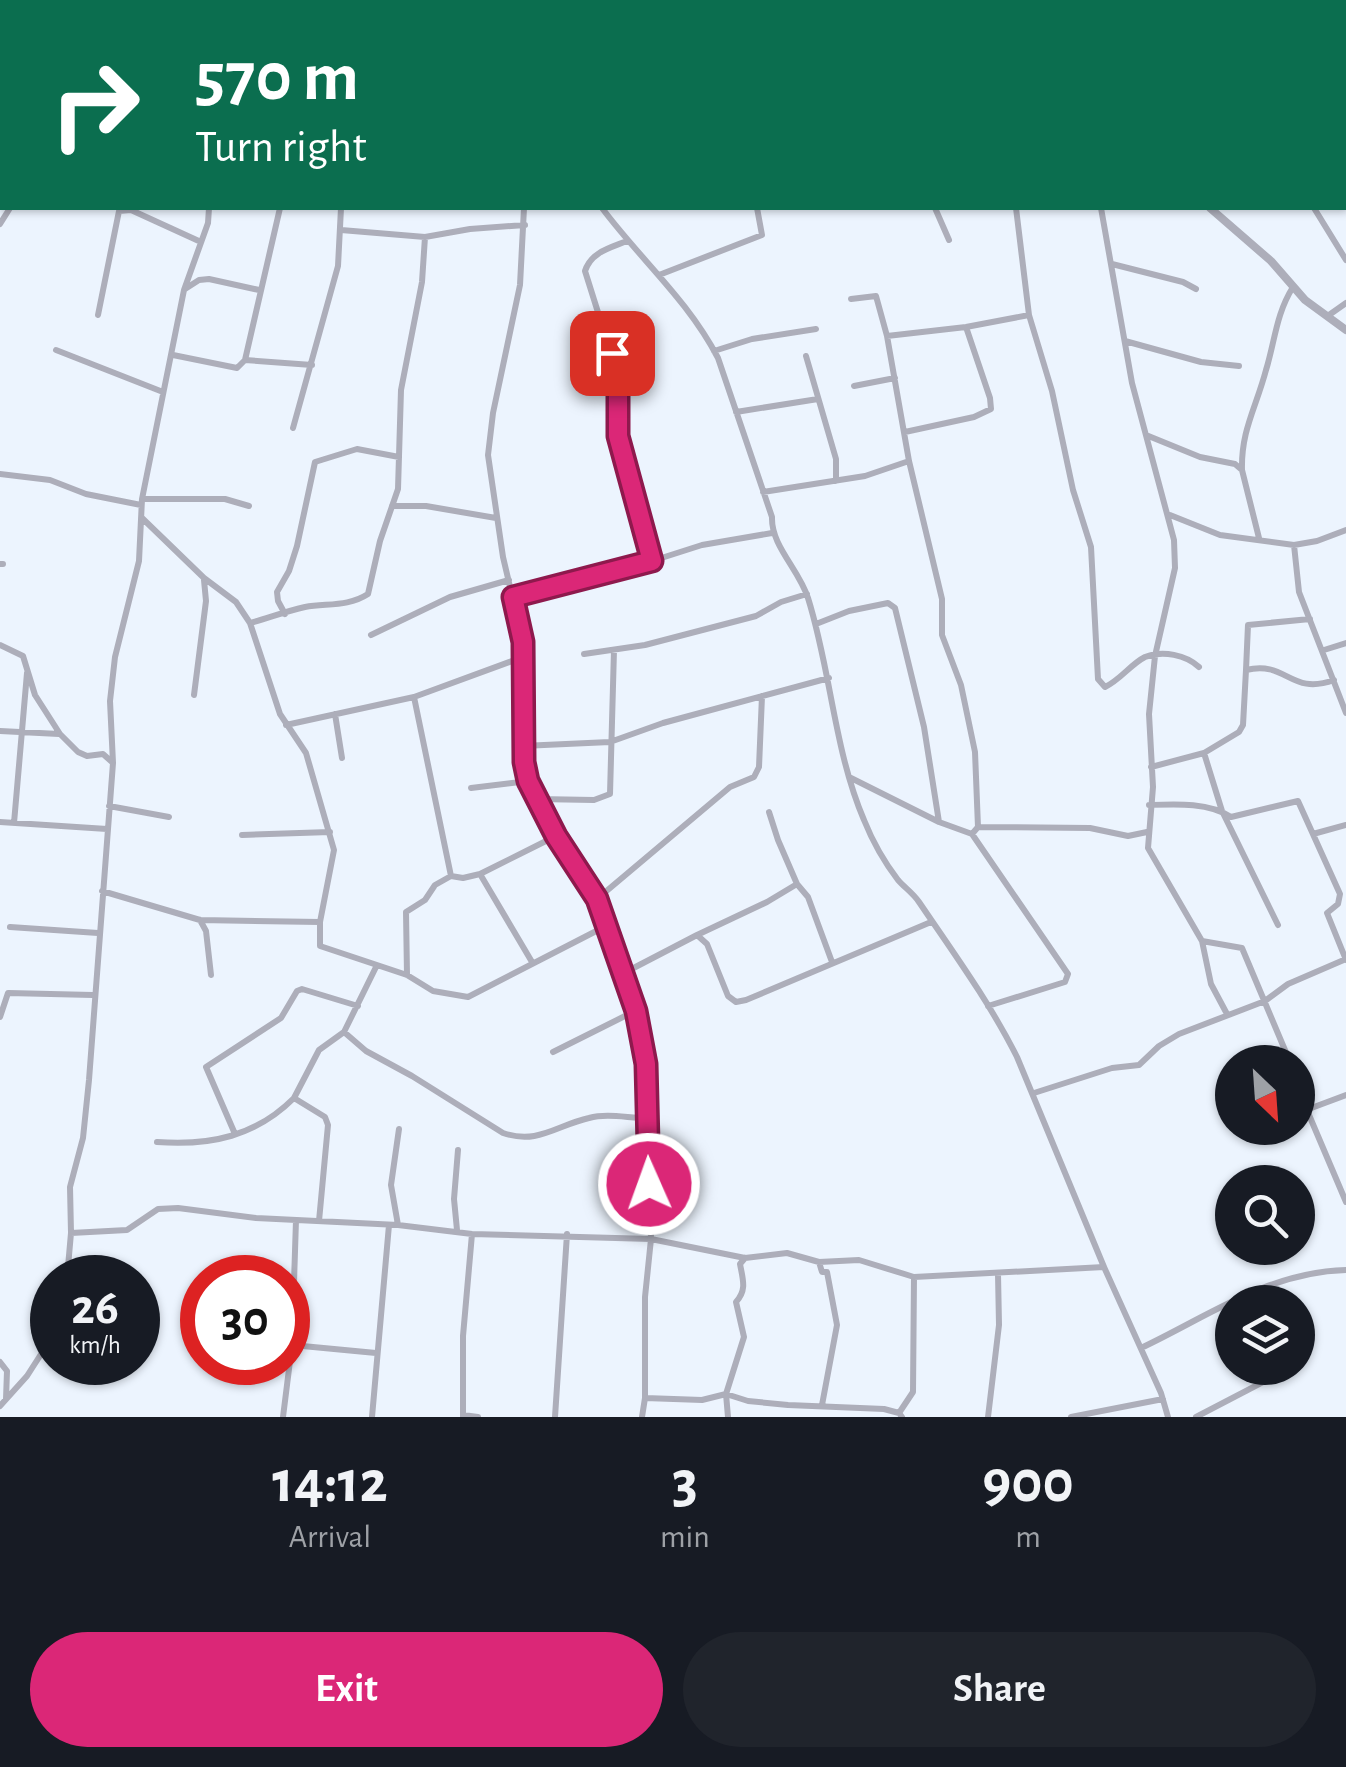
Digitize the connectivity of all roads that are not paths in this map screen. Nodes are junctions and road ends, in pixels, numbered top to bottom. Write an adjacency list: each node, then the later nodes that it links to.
1 (112, 0): 2 (street)
2 (144, 0)
3 (209, 210): 19 (street)
4 (279, 210): 26 (street)
5 (341, 210): 15 (street)
6 (524, 210): 14 (street)
7 (605, 210): 18 (street)
8 (757, 210): 22 (street)
9 (936, 210): 17 (street)
10 (1016, 210): 30 (street)
11 (1101, 210): 21 (street)
12 (1212, 210): 23 (street)
13 (1315, 210): 20 (street)
14 (525, 225): 16 (street); 63 (street)
15 (341, 230): 16 (street); 42 (street)
16 (425, 238): 52 (street)
17 (948, 240)
18 (627, 241): 22 (street); 68 (street)
19 (202, 242): 25 (street); 29 (street)
20 (1346, 260)
21 (1112, 264): 24 (street); 36 (street)
22 (659, 274): 38 (street)
23 (1293, 287): 31 (street); 54 (street)
24 (1196, 289)
25 (184, 290): 26 (street); 39 (street)
26 (259, 290): 41 (street)
27 (851, 298): 35 (street)
28 (1346, 302): 31 (street)
29 (98, 315)
30 (1028, 315): 32 (street); 84 (street)
31 (1329, 316): 34 (street)
32 (966, 328): 35 (street); 50 (street)
33 (816, 330): 38 (street)
34 (1346, 330)
35 (888, 336): 44 (street)
36 (1125, 341): 43 (street); 51 (street)
37 (56, 350): 46 (street)
38 (714, 352): 48 (street)
39 (173, 355): 41 (street); 46 (street)
40 (806, 356): 47 (street)
41 (245, 360): 42 (street)
42 (312, 365): 49 (street)
43 (1238, 366)
44 (896, 378): 45 (street); 50 (street)
45 (854, 386)
46 (163, 392): 58 (street)
47 (818, 398): 48 (street); 56 (street)
48 (736, 412): 57 (street)
49 (293, 428)
50 (905, 432): 53 (street)
51 (1145, 434): 54 (street); 61 (street)
52 (399, 457): 60 (street); 73 (street)
53 (909, 461): 56 (street); 118 (street)
54 (1242, 470): 66 (street)
55 (0, 474): 58 (street)
56 (836, 480): 57 (street)
57 (763, 492): 65 (street)
58 (142, 502): 59 (street); 62 (street)
59 (248, 506)
60 (392, 506): 63 (street); 73 (street)
61 (1169, 515): 66 (street); 84 (street)
62 (141, 517): 69 (street); 103 (street)
63 (496, 518): 70 (street)
64 (1346, 530): 67 (street)
65 (772, 533): 68 (street); 71 (street)
66 (1259, 538): 67 (street)
67 (1294, 545): 74 (street)
68 (652, 561): 72 (street)
69 (204, 578): 75 (street); 90 (street)
70 (509, 580): 72 (street); 77 (street)
71 (807, 594): 76 (street); 80 (street)
72 (513, 597): 83 (street)
73 (285, 614): 75 (street)
74 (1310, 619): 81 (street); 87 (street)
75 (250, 623): 95 (street)
76 (816, 624): 88 (street); 115 (street)
77 (371, 634)
78 (1346, 643): 81 (street)
79 (0, 645): 85 (street)
80 (614, 650): 82 (street); 99 (street)
81 (1324, 650): 89 (street)
82 (584, 654)
83 (523, 656): 92 (street); 100 (street)
84 (1155, 656): 86 (street); 104 (street)
85 (28, 666): 97 (street); 98 (street)
86 (1200, 667)
87 (1246, 670): 89 (street); 101 (street)
88 (829, 678): 91 (street); 105 (street)
89 (1334, 680): 93 (street)
90 (194, 695)
91 (762, 696): 99 (street); 130 (street)
92 (414, 697): 94 (street); 127 (street)
93 (1346, 713)
94 (335, 714): 95 (street); 102 (street)
95 (286, 725): 120 (street)
96 (0, 732): 97 (street)
97 (23, 734): 98 (street); 116 (street)
98 (60, 734): 103 (street)
99 (610, 742): 100 (street); 108 (street)
100 (522, 746): 106 (street)
101 (1204, 753): 104 (street); 111 (street)
102 (342, 758)
103 (113, 763): 110 (street)
104 (1150, 767): 109 (street)
105 (850, 777): 115 (street); 133 (street)
106 (528, 781): 107 (street); 108 (street)
107 (472, 788)
108 (537, 799): 125 (street)
109 (1149, 805): 111 (street); 121 (street)
110 (109, 806): 113 (street); 119 (street)
111 (1222, 810): 123 (street); 134 (street)
112 (769, 812): 128 (street)
113 (169, 817)
114 (0, 822): 116 (street)
115 (939, 822): 122 (street)
116 (14, 824): 119 (street)
117 (1346, 825): 123 (street)
118 (978, 827): 121 (street); 122 (street)
119 (107, 829): 129 (street)
120 (330, 832): 124 (street); 132 (street)
121 (1148, 832): 139 (street)
122 (972, 834): 150 (street)
123 (1312, 834): 140 (street)
124 (242, 835)
125 (556, 836): 126 (street); 130 (street)
126 (480, 874): 127 (street); 141 (street)
127 (451, 876): 146 (street)
128 (797, 884): 138 (street); 142 (street)
129 (102, 891): 131 (street); 137 (street)
130 (597, 899): 136 (street)
131 (200, 920): 132 (street); 145 (street)
132 (320, 922): 143 (street)
133 (931, 922): 142 (street); 150 (street)
134 (1278, 925)
135 (10, 926): 137 (street)
136 (606, 926): 141 (street); 144 (street)
137 (98, 933): 147 (street)
138 (696, 934): 142 (street); 144 (street)
139 (1202, 941): 148 (street); 152 (street)
140 (1346, 959): 148 (street)
141 (532, 962): 146 (street)
142 (832, 962)
143 (377, 965): 146 (street); 149 (street)
144 (622, 974): 151 (street)
145 (211, 975)
146 (407, 975)
147 (93, 995): 153 (street); 172 (street)
148 (1265, 1000): 152 (street); 155 (street)
149 (358, 1006): 154 (street); 164 (street)
150 (988, 1006): 157 (street)
151 (636, 1011): 156 (street); 161 (street)
152 (1226, 1014): 157 (street)
153 (0, 1017)
154 (344, 1032): 159 (street); 161 (street)
155 (1283, 1045)
156 (553, 1052)
157 (1034, 1093): 180 (street)
158 (1346, 1095): 160 (street)
159 (294, 1098): 164 (street); 169 (street)
160 (1315, 1107)
161 (647, 1118): 175 (street)
162 (400, 1129): 170 (street)
163 (1315, 1131): 167 (street)
164 (234, 1134): 165 (street)
165 (157, 1142)
166 (458, 1150): 171 (street)
167 (1346, 1202)
168 (296, 1220): 169 (street); 172 (street); 177 (street)
169 (319, 1222): 170 (street)
170 (393, 1225): 171 (street); 186 (street)
171 (458, 1230): 173 (street)
172 (71, 1233): 176 (street)
173 (472, 1234): 174 (street); 197 (street)
174 (567, 1234): 175 (street); 201 (street)
175 (651, 1239): 178 (street); 192 (street)
176 (69, 1255)
177 (295, 1255)
178 (745, 1258): 179 (street); 191 (street)
179 (819, 1262): 183 (street); 195 (street)
180 (1104, 1267): 182 (street); 185 (street)
181 (1346, 1270): 185 (street)
182 (998, 1274): 183 (street); 204 (street)
183 (914, 1277): 196 (street)
184 (310, 1346): 186 (street)
185 (1140, 1348): 193 (street)
186 (376, 1352): 199 (street)
187 (0, 1362): 194 (street)
188 (30, 1371): 194 (street)
189 (288, 1385): 198 (street)
190 (1257, 1385): 207 (street)
191 (726, 1394): 192 (street); 195 (street); 203 (street)
192 (645, 1398): 202 (street)
193 (1163, 1399): 205 (street); 206 (street)
194 (3, 1403)
195 (822, 1404): 196 (street)
196 (901, 1415)
197 (463, 1416): 200 (street)
198 (284, 1417)
199 (372, 1417)
200 (478, 1417)
201 (555, 1417)
202 (642, 1417)
203 (728, 1417)
204 (988, 1417)
205 (1071, 1417)
206 (1168, 1417)
207 (1196, 1417)

